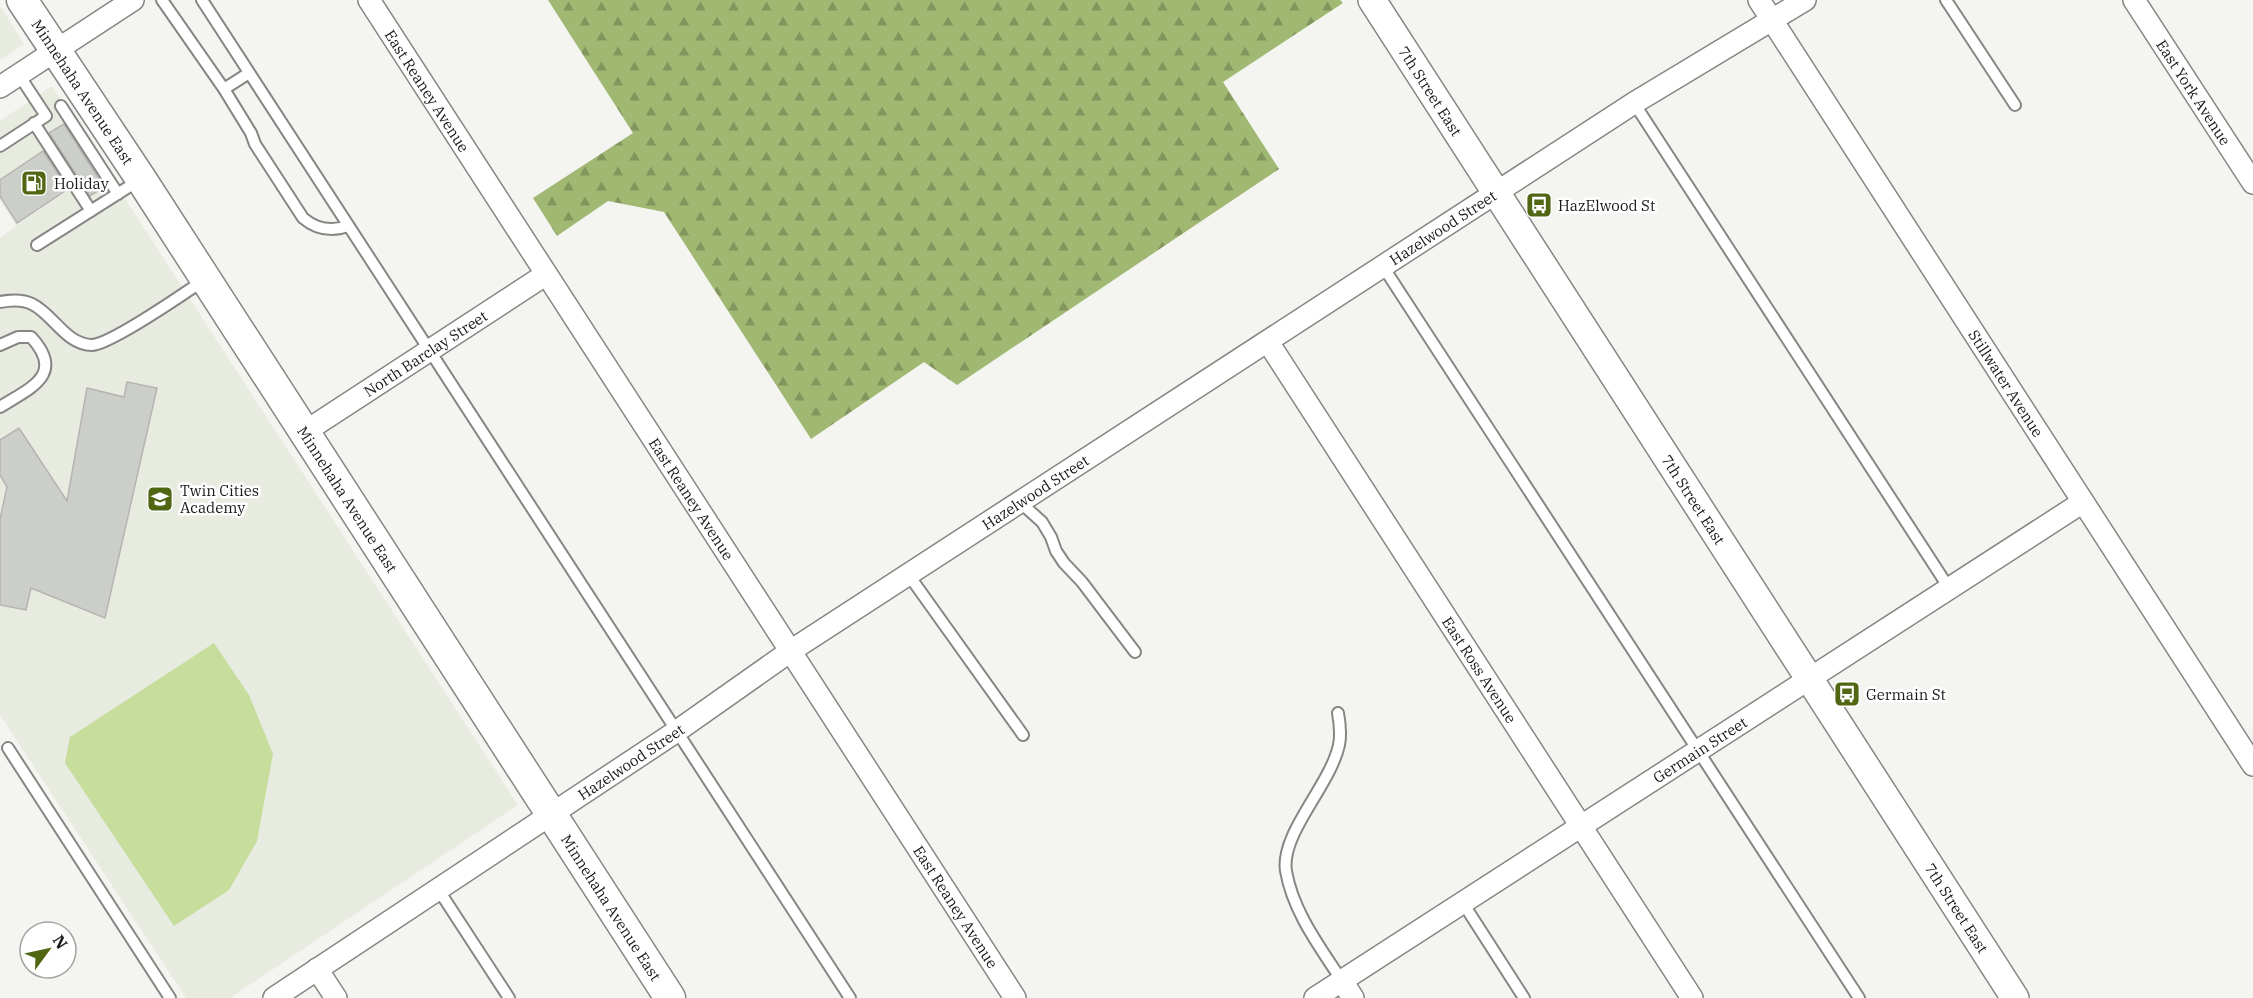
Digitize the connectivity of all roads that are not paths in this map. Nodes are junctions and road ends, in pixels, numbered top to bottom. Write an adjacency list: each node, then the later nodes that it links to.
1 (22, 0): 12 (main road, Minnehaha Avenue East)
2 (133, 0): 12 (street)
3 (162, 0): 16 (lane)
4 (202, 0): 13 (lane)
5 (369, 0): 30 (street, East Reaney Avenue)
6 (1372, 0): 25 (street, 7th Street East)
7 (1759, 0): 11 (street, Stillwater Avenue)
8 (1805, 0): 11 (street, Hazelwood Street)
9 (1946, 0): 19 (lane)
10 (2134, 0): 23 (street, East York Avenue)
11 (1772, 20): 18 (street, Hazelwood Street); 39 (street, Stillwater Avenue)
12 (55, 51): 14 (street); 17 (main road, Minnehaha Avenue East)
13 (249, 72): 16 (lane); 27 (lane)
14 (19, 75): 15 (street); 20 (lane)
15 (0, 87)
16 (224, 89): 27 (lane)
17 (72, 99): 20 (lane); 24 (main road, Minnehaha Avenue East)
18 (1634, 103): 25 (street, Hazelwood Street); 41 (lane)
19 (2015, 105)
20 (46, 116): 21 (lane)
21 (34, 123): 22 (lane); 26 (lane)
22 (0, 146)
23 (2253, 183)
24 (129, 186): 26 (lane); 31 (main road, Minnehaha Avenue East)
25 (1496, 194): 29 (street, Hazelwood Street); 44 (street, 7th Street East)
26 (91, 211): 28 (lane)
27 (348, 226): 35 (lane)
28 (37, 245)
29 (1384, 268): 33 (street, Hazelwood Street); 49 (lane)
30 (546, 275): 35 (street, North Barclay Street); 42 (street, East Reaney Avenue)
31 (204, 279): 32 (lane); 37 (main road, Minnehaha Avenue East)
32 (0, 302)
33 (1268, 342): 38 (street, Hazelwood Street); 52 (street, East Ross Avenue)
34 (0, 345): 36 (lane)
35 (429, 351): 37 (street, North Barclay Street); 46 (lane)
36 (0, 407)
37 (303, 433): 51 (main road, Minnehaha Avenue East)
38 (1021, 502): 40 (street, Hazelwood Street); 43 (lane)
39 (2084, 502): 41 (street, Germain Street); 50 (street, Stillwater Avenue)
40 (908, 574): 42 (street, Hazelwood Street); 47 (lane)
41 (1949, 588): 44 (street, Germain Street)
42 (792, 650): 46 (street, Hazelwood Street); 63 (street, East Reaney Avenue)
43 (1135, 652)
44 (1809, 679): 49 (street, Germain Street); 68 (street, 7th Street East)
45 (1338, 714): 56 (lane)
46 (677, 730): 51 (street, Hazelwood Street); 62 (lane)
47 (1023, 735)
48 (8, 748): 57 (lane)
49 (1699, 750): 52 (street, Germain Street); 67 (lane)
50 (2253, 765)
51 (551, 813): 53 (street, Hazelwood Street); 61 (main road, Minnehaha Avenue East)
52 (1581, 826): 54 (street, Germain Street); 66 (street, East Ross Avenue)
53 (438, 889): 55 (street, Hazelwood Street); 60 (lane)
54 (1463, 903): 56 (street, Germain Street); 65 (lane)
55 (317, 969): 58 (street, Hazelwood Street); 59 (street)
56 (1348, 989): 64 (street, Germain Street)
57 (170, 998)
58 (274, 998)
59 (336, 998)
60 (509, 998)
61 (670, 998)
62 (850, 998)
63 (1015, 998)
64 (1316, 998)
65 (1524, 998)
66 (1692, 998)
67 (1859, 998)
68 (2015, 998)

